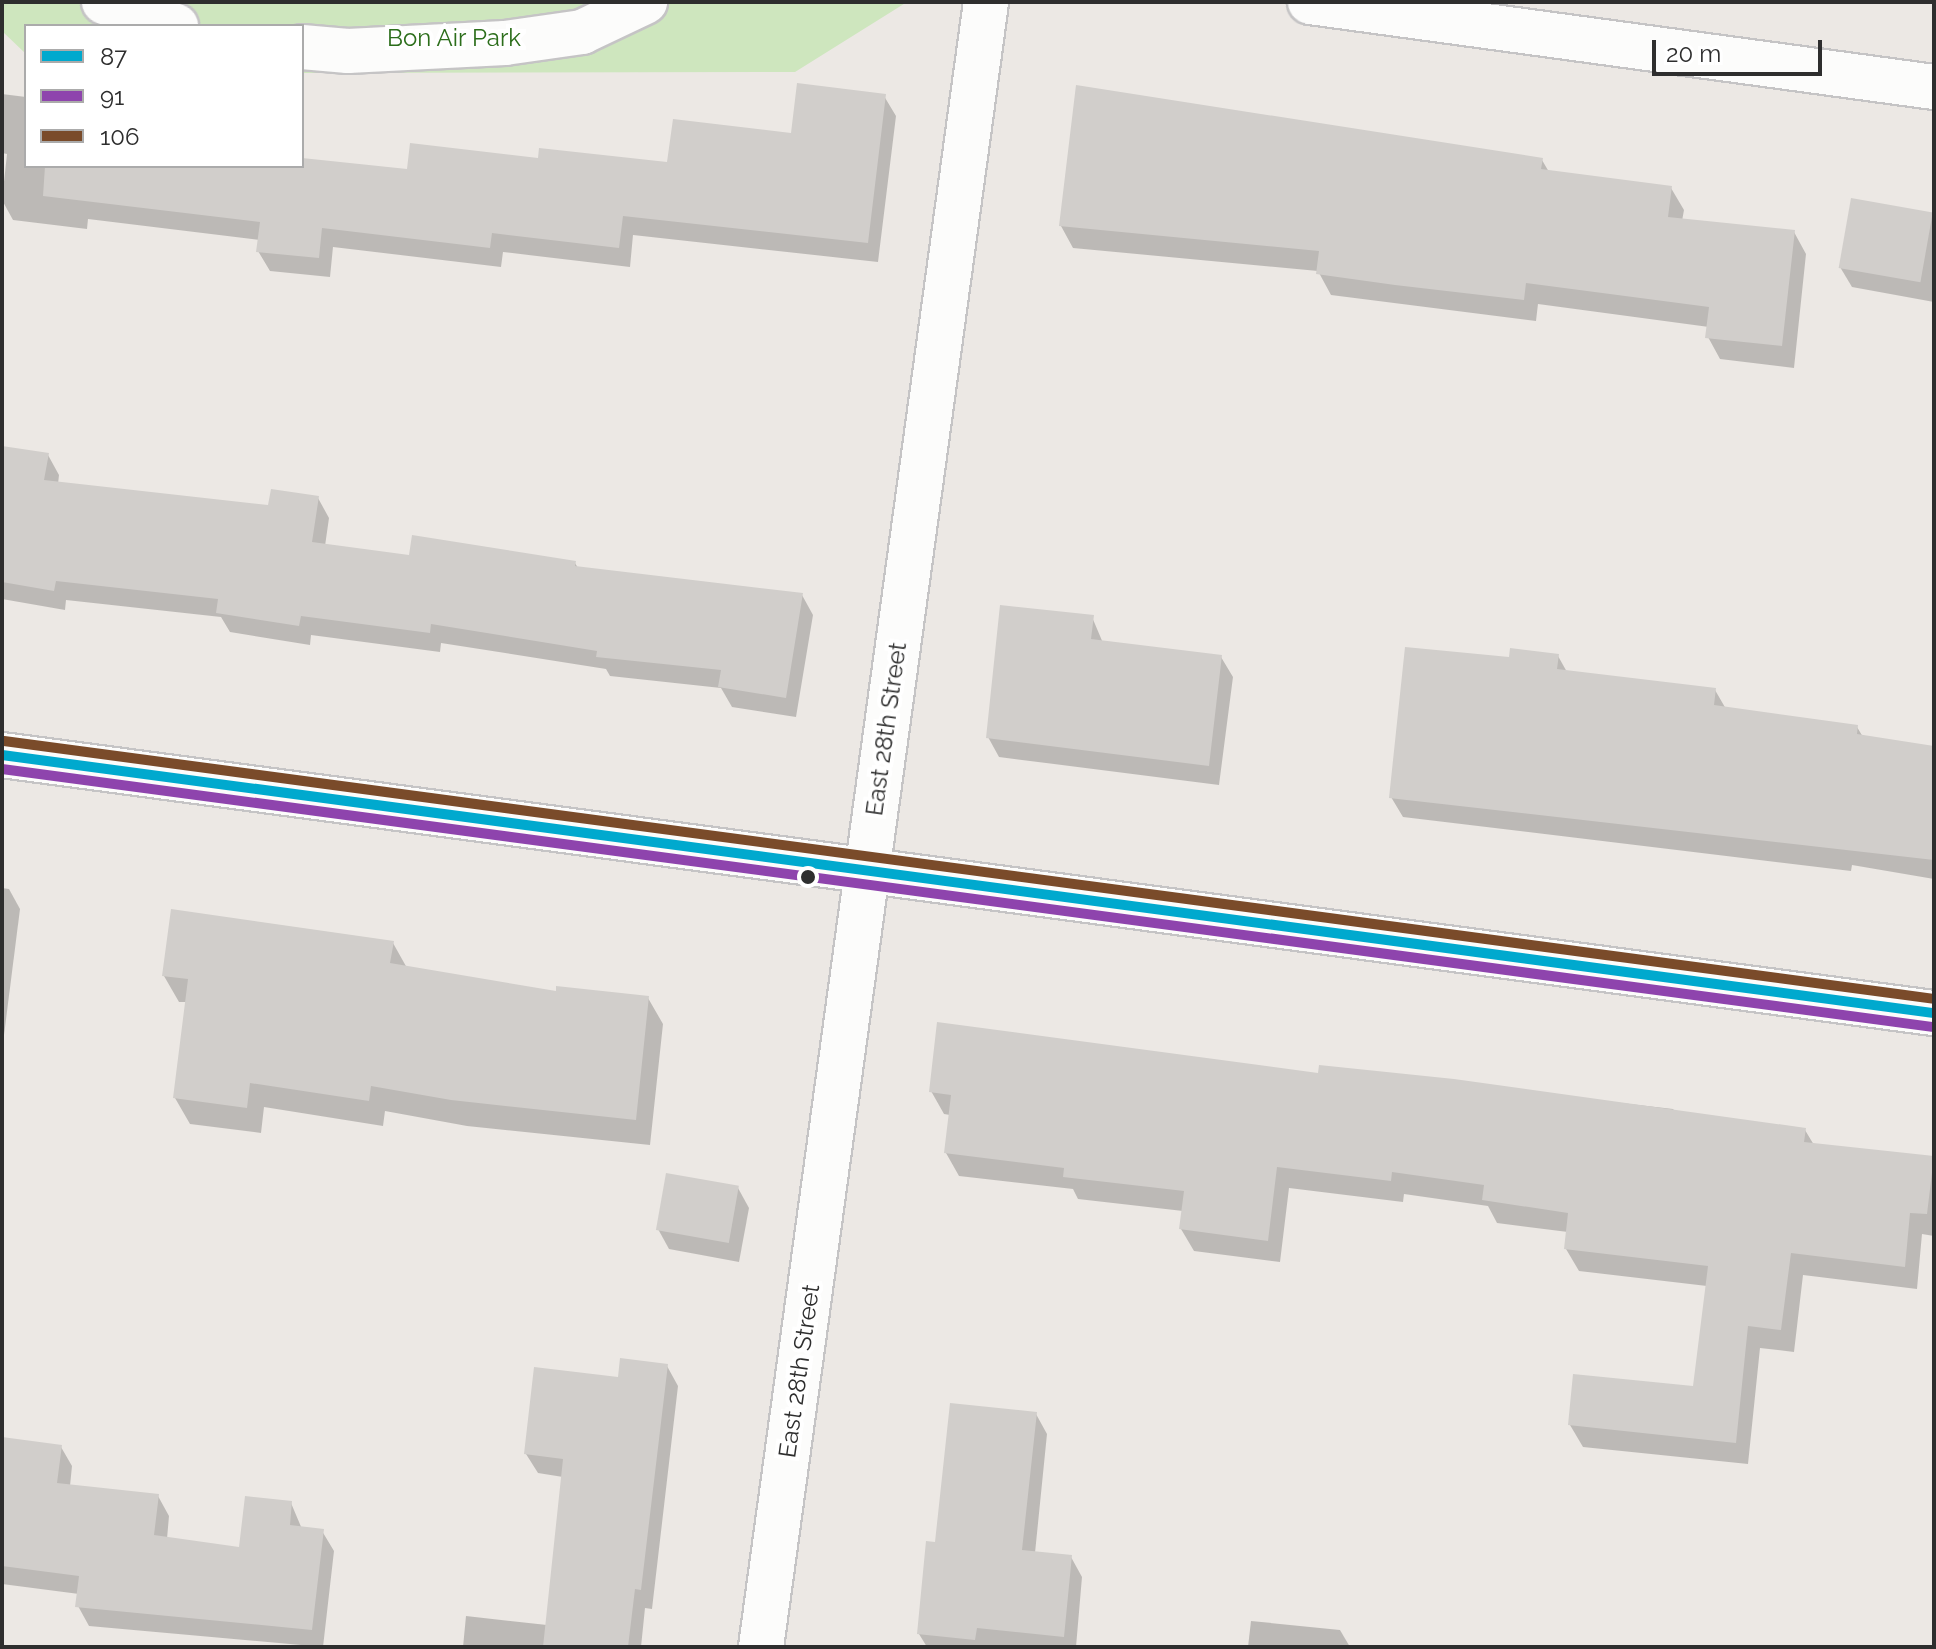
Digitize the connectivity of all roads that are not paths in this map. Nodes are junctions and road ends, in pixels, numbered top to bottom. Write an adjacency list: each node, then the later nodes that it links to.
1 (104, 2): 5 (street)
2 (645, 2): 6 (street)
3 (986, 2): 9 (street, East 28th Street)
4 (1310, 2): 7 (street)
5 (170, 24)
6 (304, 47)
7 (1934, 87)
8 (2, 755): 9 (street)
9 (866, 869): 10 (street); 11 (street, East 28th Street)
10 (1934, 1013)
11 (761, 1647)

